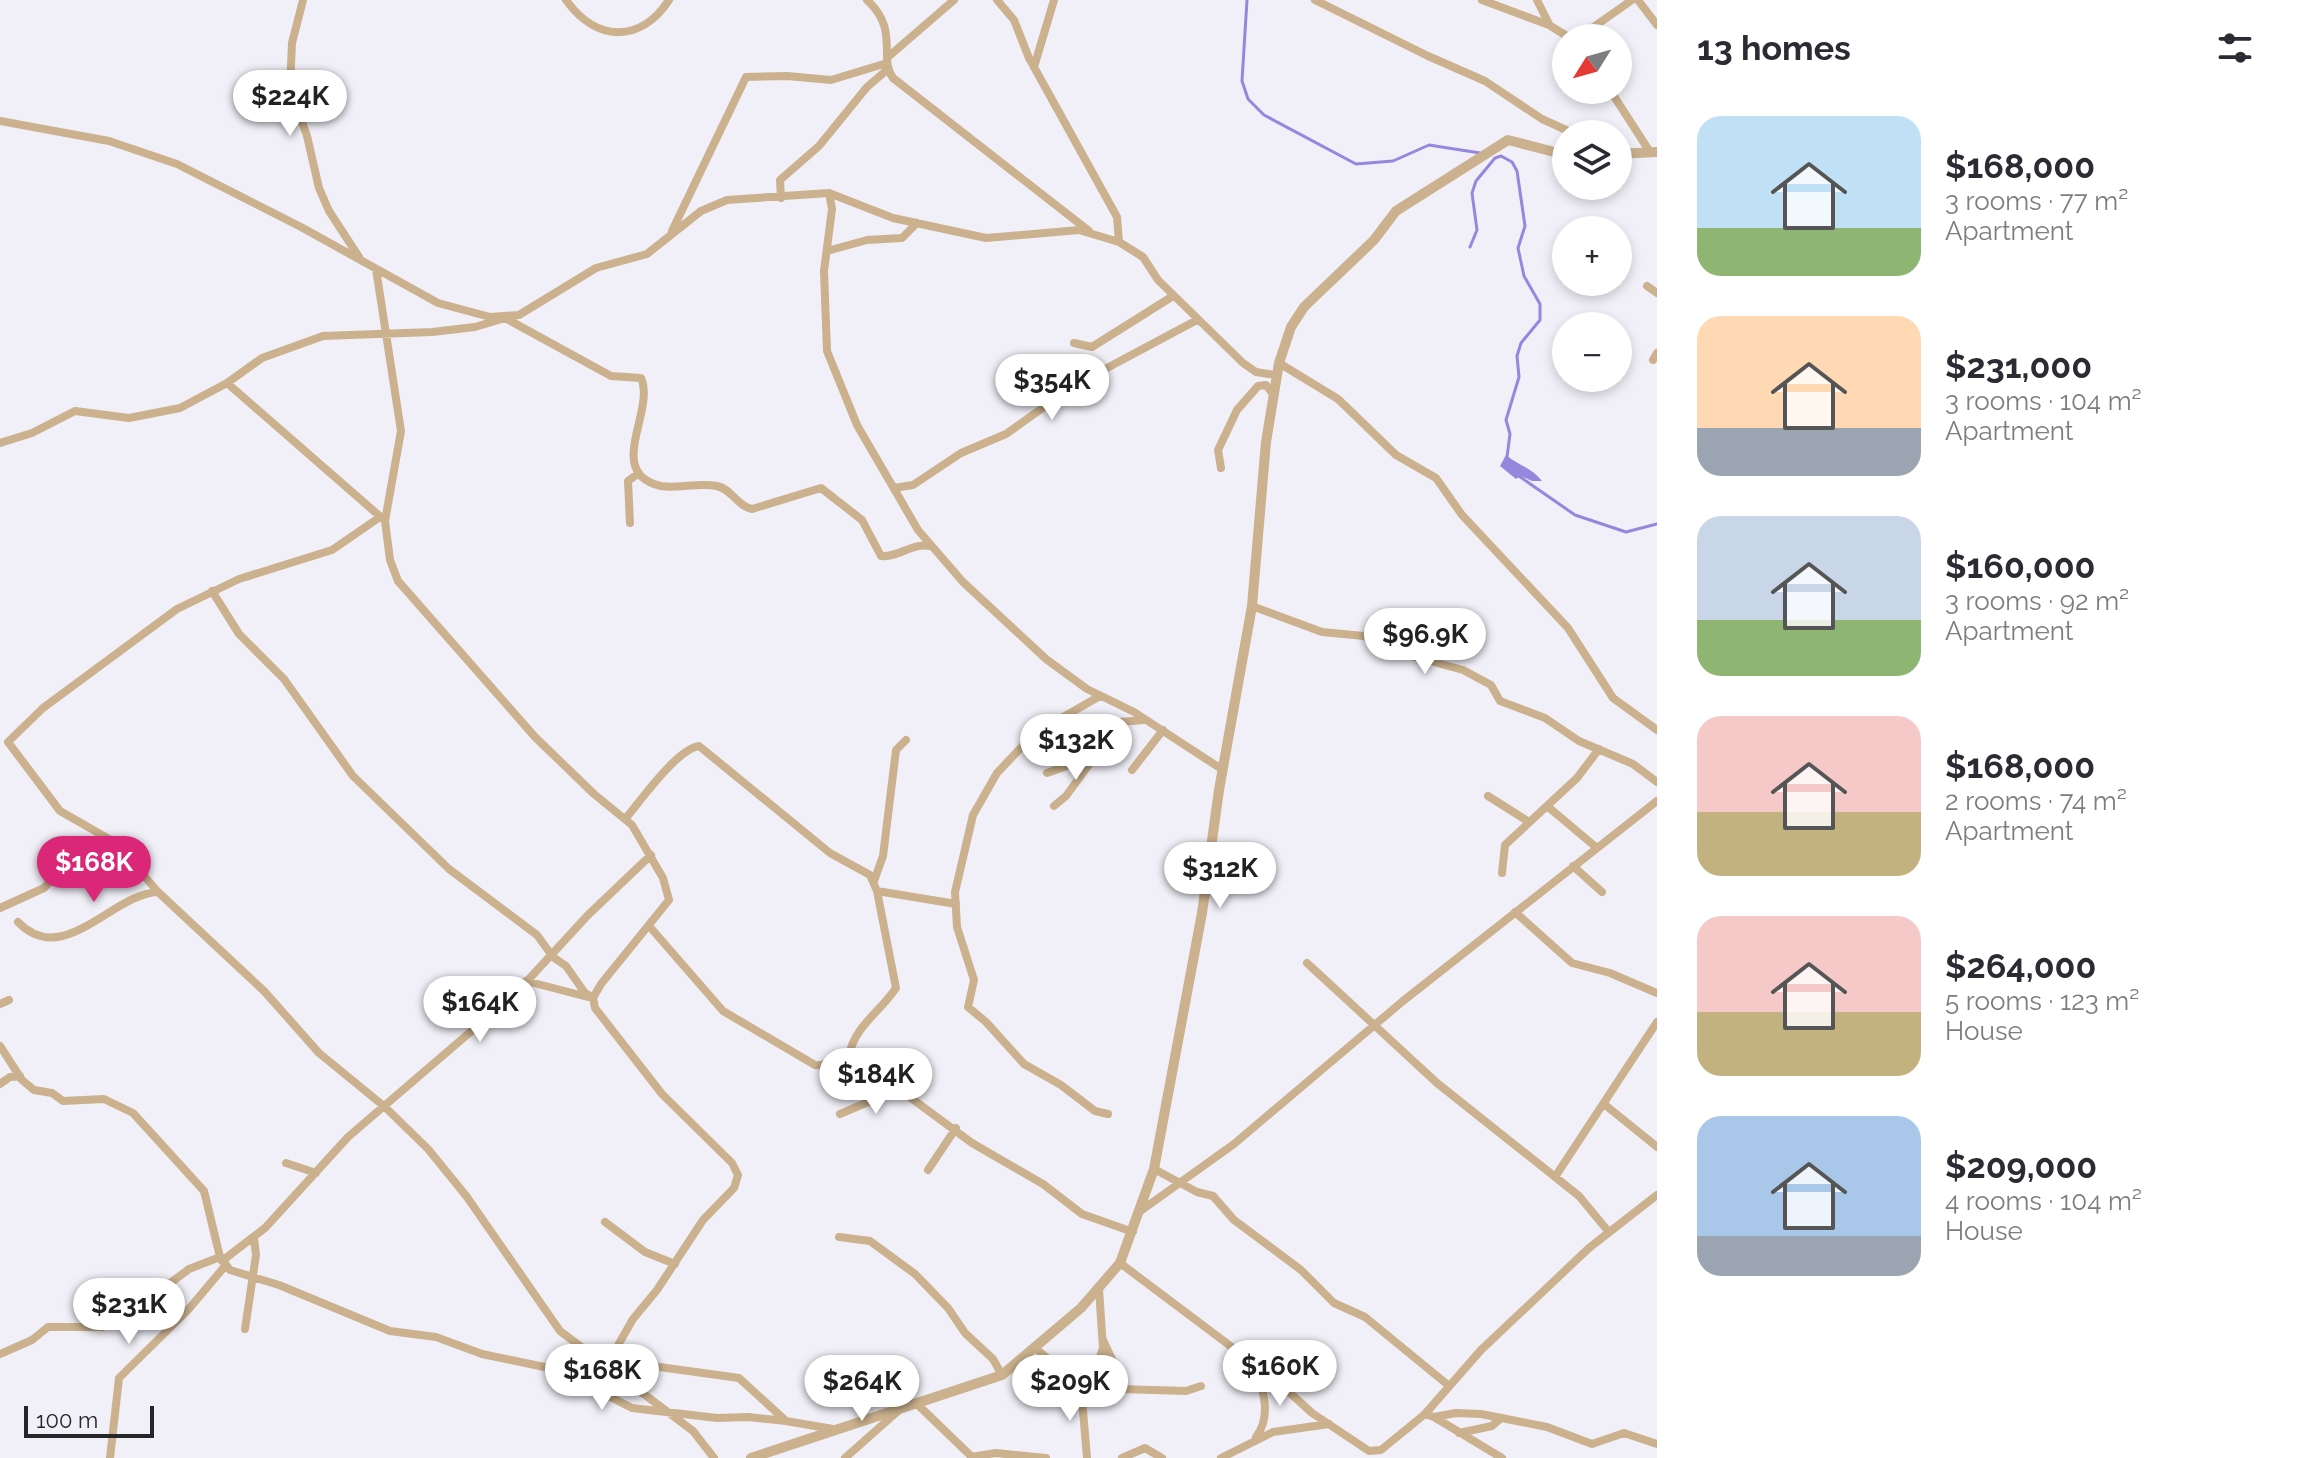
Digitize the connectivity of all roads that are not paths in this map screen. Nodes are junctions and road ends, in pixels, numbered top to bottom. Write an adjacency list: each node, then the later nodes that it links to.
1 (303, 0): 31 (street)
2 (566, 0): 3 (street)
3 (669, 0)
4 (867, 0): 16 (street)
5 (954, 0): 16 (street)
6 (997, 0): 17 (street)
7 (1054, 0): 17 (street)
8 (1315, 0): 20 (street)
9 (1482, 0): 13 (street)
10 (1537, 0): 13 (street)
11 (1635, 0): 12 (street); 14 (street)
12 (1599, 24)
13 (1549, 25): 15 (street)
14 (1657, 25)
15 (1552, 27)
16 (888, 63): 25 (street); 27 (street); 28 (street)
17 (1034, 67): 29 (street)
18 (1620, 104): 22 (street)
19 (0, 121): 31 (street)
20 (1552, 124)
21 (1552, 151): 41 (street)
22 (1653, 152): 23 (street)
23 (1632, 153)
24 (829, 193): 25 (street); 26 (street); 30 (street)
25 (781, 198): 28 (street)
26 (917, 223): 27 (street); 30 (street)
27 (1092, 233): 29 (street)
28 (670, 236): 36 (street)
29 (1119, 242): 35 (street)
30 (827, 251): 49 (street)
31 (361, 261): 32 (street)
32 (376, 269): 36 (street); 38 (street)
33 (1647, 286): 34 (street)
34 (1657, 293)
35 (1173, 296): 37 (street); 39 (street)
36 (505, 318): 38 (street); 48 (street)
37 (1197, 320): 40 (street); 49 (street)
38 (386, 333): 43 (street); 50 (street)
39 (1074, 343)
40 (1243, 363): 42 (street); 44 (street)
41 (1279, 363): 42 (street); 58 (street)
42 (1275, 375): 45 (street)
43 (227, 383): 46 (street); 50 (street)
44 (1258, 386): 45 (street); 47 (street)
45 (1273, 394): 54 (street)
46 (0, 443)
47 (1221, 468)
48 (639, 473): 51 (street); 52 (street)
49 (894, 488): 52 (street)
50 (382, 519): 53 (street); 70 (street)
51 (630, 523)
52 (930, 546): 55 (street)
53 (212, 591): 72 (street); 86 (street)
54 (1252, 606): 60 (street); 63 (street)
55 (1100, 696): 56 (street); 81 (street)
56 (1148, 720): 57 (street); 61 (street)
57 (1163, 730): 62 (street); 63 (street)
58 (1657, 730)
59 (906, 740): 77 (street)
60 (1599, 749): 65 (street); 69 (street)
61 (1094, 757): 64 (street); 68 (street)
62 (1132, 770)
63 (1223, 770): 105 (street)
64 (1047, 773)
65 (1657, 782)
66 (1488, 796): 71 (street)
67 (1657, 801): 73 (street)
68 (1054, 806)
69 (1547, 806): 71 (street); 73 (street)
70 (626, 818): 74 (street); 77 (street)
71 (1529, 822): 76 (street)
72 (102, 835): 79 (street); 82 (street)
73 (1597, 848): 75 (street)
74 (651, 855): 85 (street); 86 (street)
75 (1573, 866): 80 (street); 83 (street)
76 (1502, 873)
77 (874, 881): 78 (street)
78 (877, 891): 81 (street); 94 (street)
79 (158, 892): 84 (street); 99 (street)
80 (1602, 892)
81 (956, 904): 101 (street)
82 (0, 908)
83 (1515, 912): 89 (street); 92 (street)
84 (18, 922)
85 (650, 927): 90 (street); 94 (street)
86 (553, 957): 88 (street); 90 (street)
87 (1307, 963): 92 (street)
88 (526, 981): 90 (street); 99 (street)
89 (1657, 993)
90 (593, 998): 119 (street)
91 (1657, 1022): 98 (street)
92 (1376, 1026): 108 (street); 109 (street)
93 (0, 1046): 95 (street)
94 (849, 1055): 97 (street)
95 (20, 1076): 96 (street); 117 (street)
96 (0, 1084)
97 (899, 1089): 100 (street); 102 (street)
98 (1604, 1104): 103 (street); 108 (street)
99 (385, 1107): 107 (street); 126 (street)
100 (840, 1114)
101 (1108, 1114)
102 (956, 1128): 106 (street); 114 (street)
103 (1657, 1147)
104 (286, 1163): 107 (street)
105 (1154, 1169): 109 (street); 111 (street)
106 (928, 1170)
107 (316, 1173): 116 (street)
108 (1555, 1177): 113 (street)
109 (1181, 1181): 111 (street); 131 (street)
110 (1657, 1195): 113 (street)
111 (1139, 1212): 114 (street)
112 (605, 1222): 119 (street)
113 (1608, 1231): 131 (street)
114 (1133, 1232): 118 (street)
115 (839, 1237): 130 (street)
116 (254, 1238): 117 (street); 120 (street)
117 (222, 1261): 120 (street); 125 (street); 150 (street)
118 (1120, 1263): 121 (street); 128 (street)
119 (675, 1264): 126 (street)
120 (251, 1276): 122 (street); 129 (street)
121 (1099, 1289): 123 (street); 124 (street)
122 (245, 1329)
123 (1103, 1340): 133 (street); 134 (street)
124 (1035, 1348): 130 (street); 133 (street)
125 (0, 1354)
126 (604, 1363): 129 (street); 137 (street); 140 (street)
127 (865, 1363): 135 (street)
128 (1256, 1367): 141 (street); 145 (street)
129 (554, 1369): 137 (street)
130 (1002, 1375): 135 (street)
131 (1448, 1385): 138 (street)
132 (1201, 1386): 134 (street)
133 (1085, 1388): 134 (street); 155 (street)
134 (1120, 1388)
135 (914, 1405): 136 (street); 149 (street)
136 (898, 1410): 143 (street); 153 (street)
137 (664, 1411): 140 (street); 151 (street)
138 (1429, 1415): 139 (street); 144 (street); 148 (street)
139 (1501, 1418): 142 (street); 146 (street)
140 (786, 1421): 143 (street)
141 (1330, 1424): 145 (street); 148 (street)
142 (1492, 1426): 144 (street); 147 (street)
143 (838, 1430): 152 (street)
144 (1459, 1433): 147 (street)
145 (1253, 1440): 158 (street)
146 (1657, 1444)
147 (1480, 1445): 159 (street)
148 (1370, 1455)
149 (972, 1457): 154 (street)
150 (110, 1458)
151 (714, 1458)
152 (751, 1458)
153 (845, 1458)
154 (1046, 1458)
155 (1087, 1458)
156 (1122, 1458): 157 (street)
157 (1162, 1458)
158 (1221, 1458)
159 (1502, 1458)

